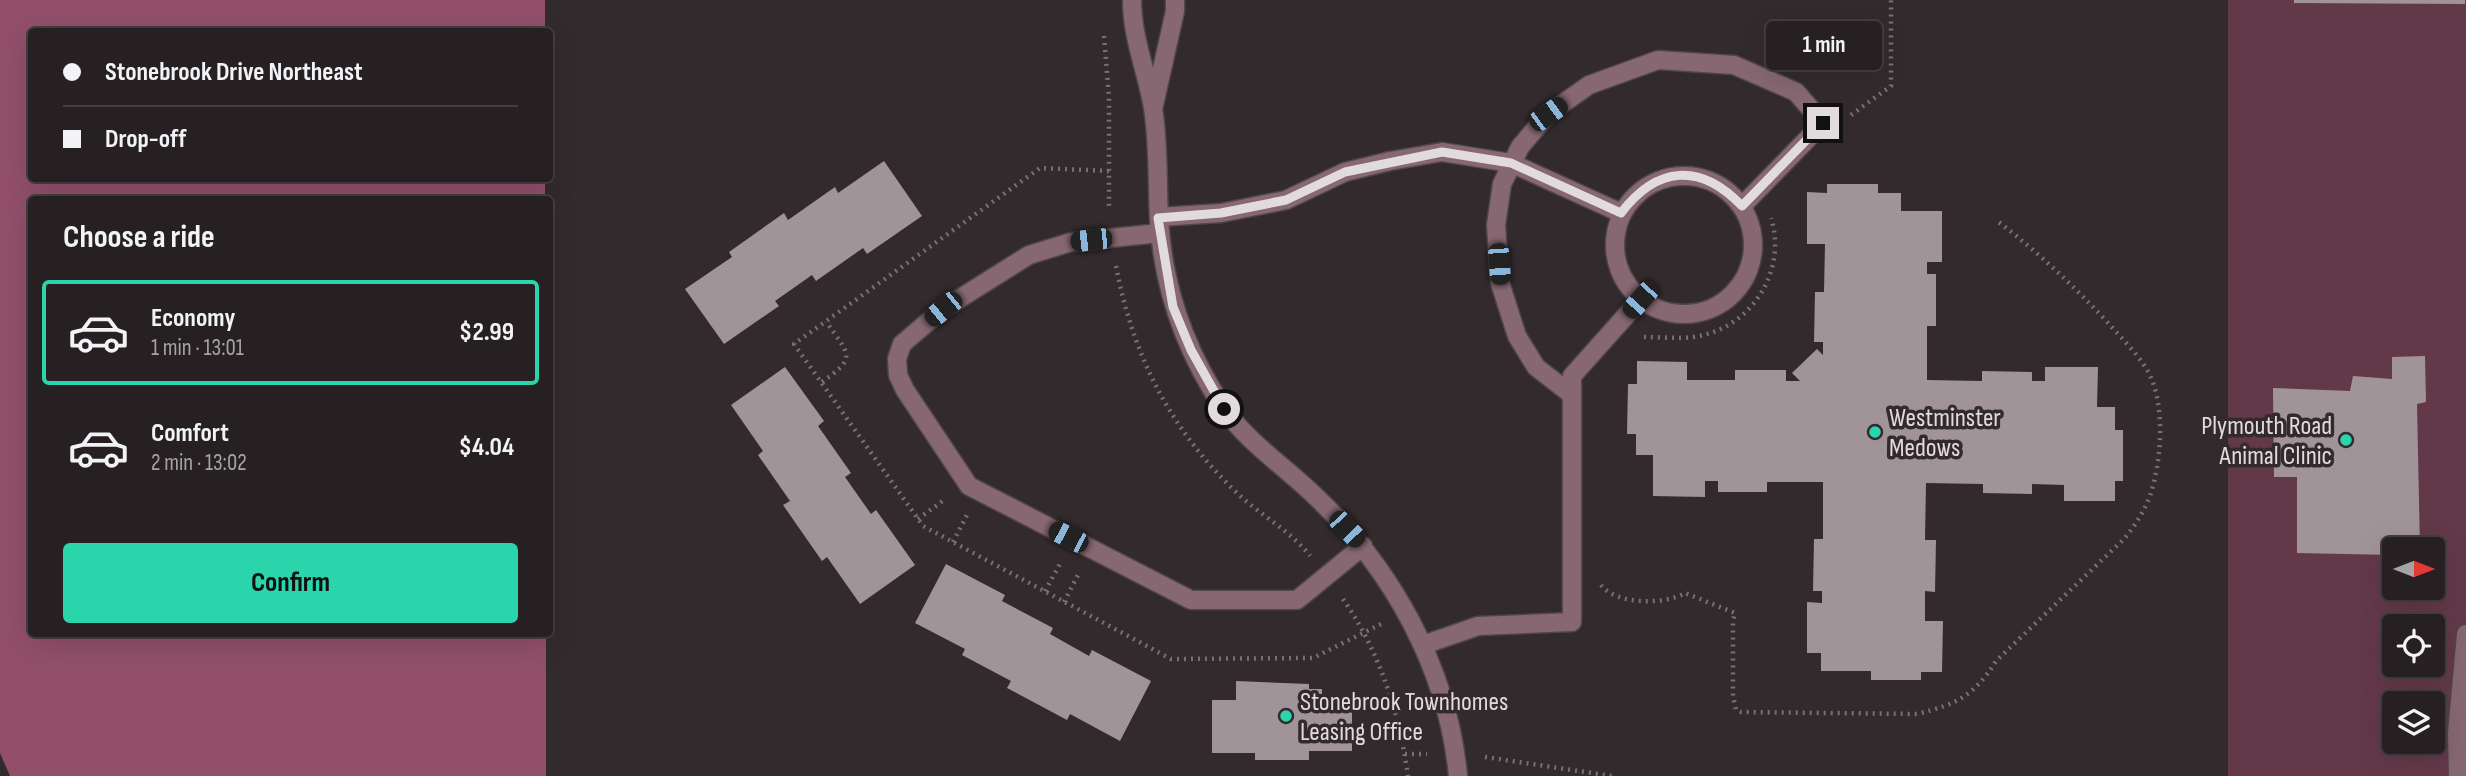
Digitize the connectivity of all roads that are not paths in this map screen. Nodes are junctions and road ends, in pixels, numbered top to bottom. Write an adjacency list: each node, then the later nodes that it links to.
1 (1132, 0): 3 (street)
2 (1175, 0): 3 (street)
3 (1153, 109): 7 (street)
4 (1511, 163): 5 (street); 6 (street); 7 (street); 9 (street)
5 (1742, 206): 6 (street); 8 (street)
6 (1621, 213): 8 (street)
7 (1159, 225): 10 (street); 10 (street)
8 (1640, 300): 9 (street)
9 (1572, 396): 12 (street)
10 (1363, 546): 12 (street)
11 (2466, 634): 14 (street)
12 (1423, 645): 13 (street)
13 (1458, 776)
14 (2458, 776)

